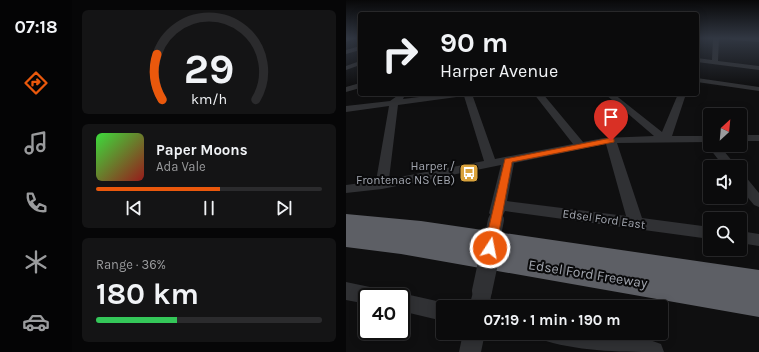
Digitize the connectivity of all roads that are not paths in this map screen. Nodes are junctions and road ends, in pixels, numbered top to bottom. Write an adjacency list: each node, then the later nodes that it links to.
1 (715, 54): 3 (street)
2 (699, 60): 3 (street)
3 (715, 63): 6 (street)
4 (358, 64): 5 (street)
5 (346, 68)
6 (759, 68)
7 (699, 80): 9 (street)
8 (358, 86): 10 (street)
9 (759, 89)
10 (346, 90)
11 (403, 96): 17 (street)
12 (448, 96): 17 (street)
13 (469, 96): 28 (street)
14 (540, 96): 24 (street)
15 (611, 96): 21 (street)
16 (680, 96): 21 (street)
17 (394, 103): 18 (street); 29 (street)
18 (346, 109)
19 (747, 138): 20 (street)
20 (759, 138)
21 (665, 139): 22 (street); 23 (street)
22 (611, 141): 24 (street); 35 (street)
23 (703, 141)
24 (581, 146): 26 (street)
25 (718, 152): 27 (street)
26 (508, 160): 28 (street); 33 (street)
27 (725, 160)
28 (491, 164): 29 (street)
29 (382, 185): 31 (street)
30 (747, 187): 32 (street)
31 (346, 189)
32 (759, 202)
33 (497, 212): 35 (street, Edsel Ford East); 43 (street, bridge)
34 (346, 222): 40 (highway, Edsel Ford Freeway)
35 (636, 223): 36 (street, Edsel Ford East)
36 (703, 232)
37 (346, 238): 44 (highway, Edsel Ford Freeway)
38 (747, 238): 39 (street)
39 (759, 240)
40 (759, 282)
41 (346, 291): 42 (street)
42 (358, 293)
43 (480, 299)
44 (759, 303)
45 (410, 304): 46 (street)
46 (436, 309)
47 (473, 340): 49 (street)
48 (590, 340): 50 (street)
49 (470, 352)
50 (653, 352)

